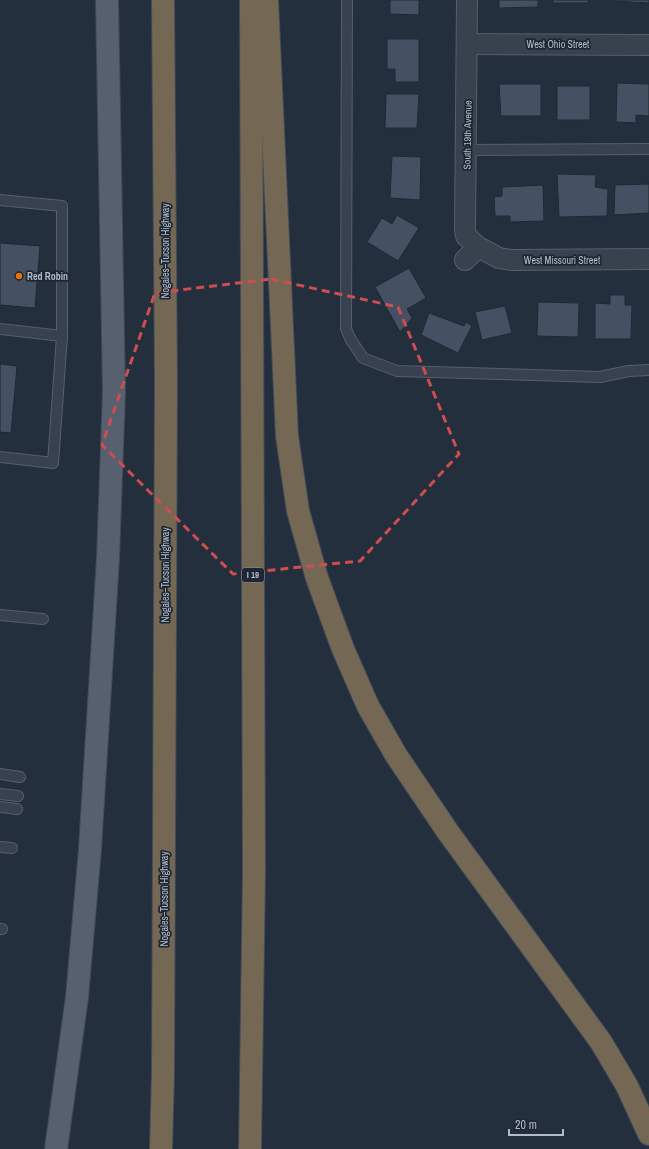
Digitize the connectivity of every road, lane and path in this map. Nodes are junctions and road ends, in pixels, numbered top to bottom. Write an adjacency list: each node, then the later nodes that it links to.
1 (107, 0): 29 (main road)
2 (163, 0): 30 (highway, Nogales–Tucson Highway)
3 (251, 0): 31 (highway, I 19)
4 (267, 0): 28 (highway)
5 (346, 0): 16 (lane)
6 (468, 0): 7 (street, South 19th Avenue)
7 (468, 44): 8 (street, West Ohio Street); 10 (street, South 19th Avenue)
8 (649, 45)
9 (649, 149): 10 (lane)
10 (467, 150): 12 (street, South 19th Avenue)
11 (0, 200): 15 (lane)
12 (471, 254): 13 (street, West Missouri Street)
13 (649, 259)
14 (0, 329): 15 (lane)
15 (62, 336): 17 (lane)
16 (649, 370)
17 (0, 458)
18 (0, 615): 19 (lane)
19 (43, 618)
20 (0, 774): 21 (lane)
21 (20, 777)
22 (0, 794): 23 (lane)
23 (18, 796)
24 (0, 807): 25 (lane)
25 (17, 809)
26 (0, 847): 27 (lane)
27 (12, 848)
28 (649, 1134)
29 (56, 1149)
30 (161, 1149)
31 (250, 1149)

